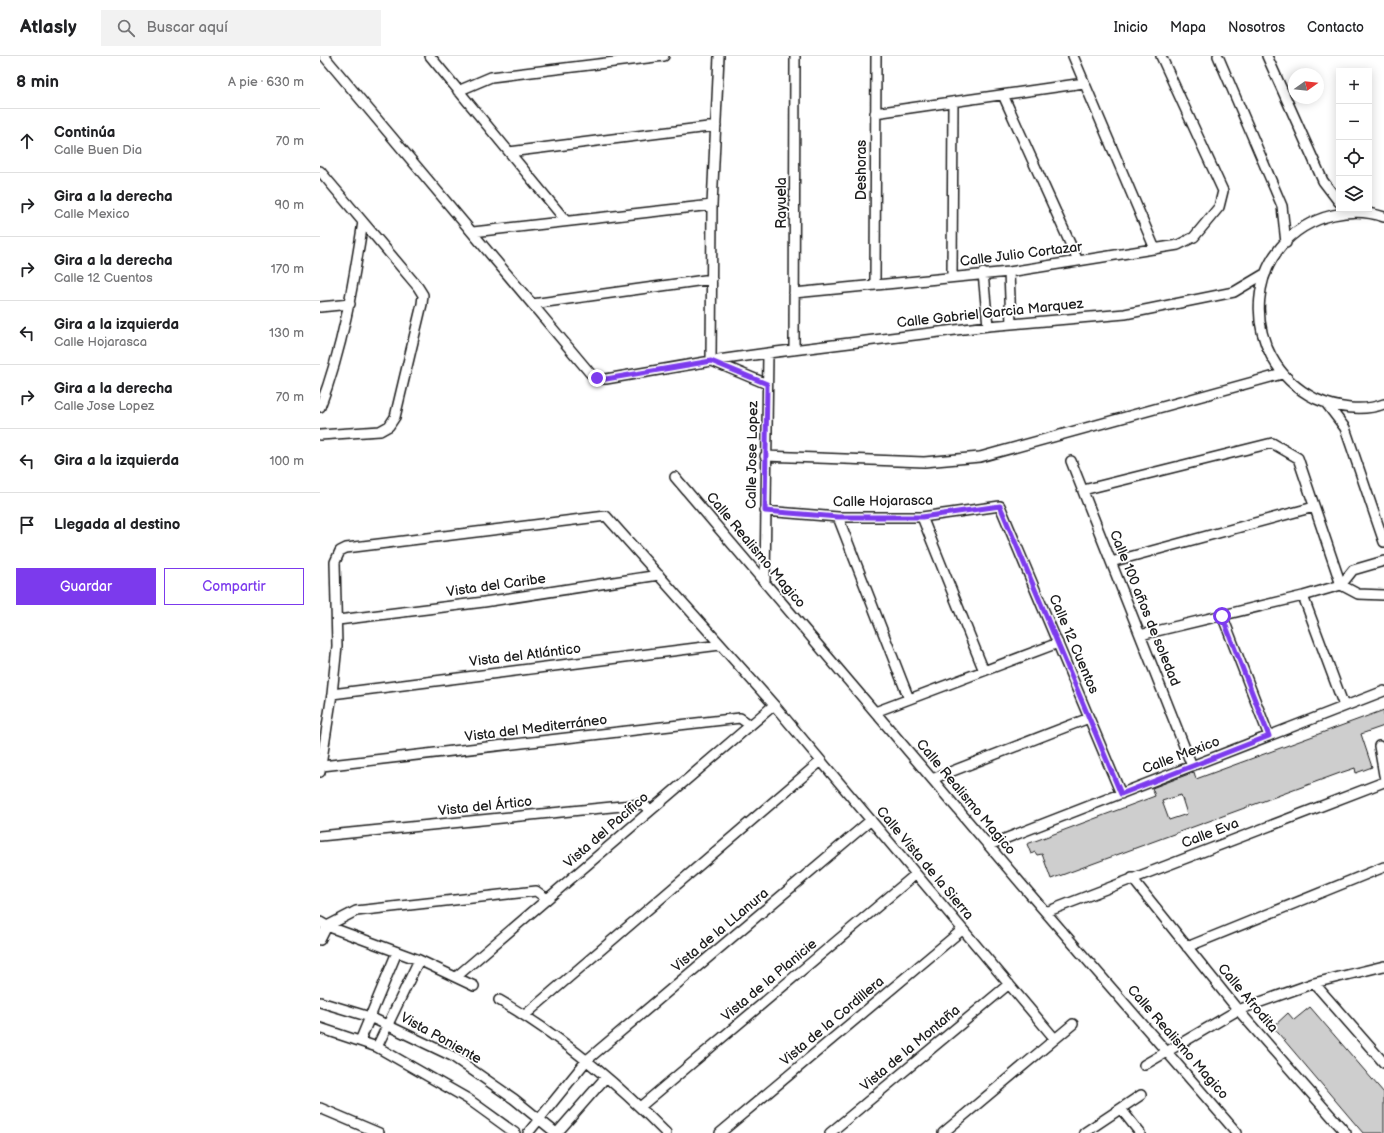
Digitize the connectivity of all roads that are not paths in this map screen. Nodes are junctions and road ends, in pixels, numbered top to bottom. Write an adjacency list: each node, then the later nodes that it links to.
1 (324, 56): 26 (street)
2 (430, 56): 12 (street)
3 (664, 56): 12 (street)
4 (719, 56): 16 (street)
5 (796, 56): 36 (street, Rayuela)
6 (876, 56): 15 (street, Deshoras)
7 (1073, 56): 11 (street)
8 (1161, 56): 28 (street, Calle Julio Cortazar)
9 (1218, 56): 27 (street)
10 (1267, 56): 19 (street)
11 (1084, 83): 13 (street); 28 (street)
12 (458, 91): 17 (street)
13 (1003, 95): 14 (street); 29 (street)
14 (954, 102): 15 (street); 33 (street)
15 (876, 112): 35 (street, Deshoras)
16 (716, 126): 17 (street); 20 (street)
17 (509, 152): 24 (street)
18 (320, 171): 25 (street)
19 (1336, 198)
20 (712, 205): 24 (street); 34 (street)
21 (1342, 212): 27 (street)
22 (1360, 212): 23 (street)
23 (1384, 217)
24 (566, 221): 26 (street)
25 (363, 222): 37 (street); 50 (street)
26 (473, 232): 38 (street)
27 (1286, 243): 32 (street)
28 (1155, 249): 29 (street, Calle Julio Cortazar)
29 (1078, 261): 30 (street, Calle Julio Cortazar)
30 (1009, 272): 31 (street, Calle Julio Cortazar); 40 (street)
31 (983, 273): 33 (street, Calle Julio Cortazar); 41 (street)
32 (1266, 273): 40 (street, Calle Gabriel Garcia Marquez); 45 (street)
33 (952, 276): 35 (street, Calle Julio Cortazar)
34 (712, 279): 38 (street); 44 (street)
35 (875, 284): 36 (street, Calle Julio Cortazar)
36 (794, 293): 42 (street, Rayuela)
37 (350, 304): 39 (street); 49 (street)
38 (532, 304): 44 (street, Calle Gabriel Garcia Marquez)
39 (320, 307)
40 (1012, 324): 41 (street, Calle Gabriel Garcia Marquez)
41 (988, 326): 42 (street, Calle Gabriel Garcia Marquez)
42 (794, 350): 43 (street, Calle Gabriel Garcia Marquez)
43 (768, 353): 44 (street, Calle Gabriel Garcia Marquez); 46 (street, Calle Jose Lopez)
44 (711, 361): 46 (street)
45 (1282, 374): 47 (street); 51 (street)
46 (767, 384): 51 (street, Calle Jose Lopez)
47 (1326, 403): 48 (street); 60 (street)
48 (1384, 404)
49 (320, 408)
50 (320, 435)
51 (765, 456): 57 (street, Calle Jose Lopez)
52 (1071, 461): 54 (street, Calle 100 años de soledad)
53 (675, 477): 64 (street, Calle Realismo Magico)
54 (1083, 490): 56 (street); 62 (street, Calle 100 años de soledad)
55 (1000, 506): 59 (street, Calle Hojarasca); 71 (street, Calle 12 Cuentos)
56 (1314, 507): 62 (street); 65 (street)
57 (765, 511): 58 (street, Calle Hojarasca); 64 (street, Calle Jose Lopez)
58 (838, 517): 59 (street, Calle Hojarasca); 76 (street)
59 (922, 517): 73 (street)
60 (1384, 542)
61 (1384, 561): 65 (street)
62 (1111, 562): 70 (street, Calle 100 años de soledad)
63 (659, 576): 69 (street, Vista del Caribe); 69 (street, Calle Vista de la Sierra); 72 (street, Calle Vista de la Sierra)
64 (765, 582): 79 (street, Calle Realismo Magico)
65 (1341, 585): 66 (street); 67 (street)
66 (1384, 595)
67 (1303, 596): 68 (street); 78 (street)
68 (1222, 616): 70 (street); 82 (street)
69 (338, 620): 75 (street)
70 (1140, 635): 85 (street, Calle 100 años de soledad)
71 (1058, 642): 73 (street); 80 (street, Calle 12 Cuentos)
72 (720, 645): 75 (street, Vista del Atlántico); 77 (street, Calle Vista de la Sierra)
73 (984, 671): 76 (street)
74 (1384, 691): 78 (street, Calle Mexico)
75 (332, 694): 86 (street)
76 (909, 699): 79 (street)
77 (774, 705): 81 (street, Vista del Pacífico); 84 (street, Calle Vista de la Sierra)
78 (1344, 706): 82 (street, Calle Mexico)
79 (875, 712): 88 (street, Calle Realismo Magico)
80 (1089, 718): 88 (street); 90 (street, Calle 12 Cuentos)
81 (750, 726): 86 (street, Vista del Mediterráneo); 91 (street, Vista del Pacífico)
82 (1269, 736): 85 (street, Calle Mexico)
83 (1379, 746): 87 (street)
84 (821, 761): 92 (street, Calle Vista de la Sierra); 114 (street)
85 (1192, 766): 90 (street, Calle Mexico)
86 (321, 769)
87 (1384, 775)
88 (932, 779): 94 (street, Calle Realismo Magico)
89 (1384, 782): 97 (street, Calle Eva)
90 (1121, 794): 94 (street, Calle Mexico)
91 (651, 810): 93 (street, Vista del Ártico); 98 (street, Vista del Pacífico)
92 (871, 820): 96 (street, Calle Vista de la Sierra); 123 (street, Vista de la LLanura)
93 (320, 836)
94 (988, 845): 99 (street, Calle Realismo Magico)
95 (1384, 867): 103 (street)
96 (916, 874): 101 (street, Calle Vista de la Sierra); 128 (street, Vista de la Planicie)
97 (1132, 878): 99 (street, Calle Eva); 103 (street, Calle Afrodita)
98 (547, 899): 100 (street); 107 (street, Vista del Pacífico)
99 (1046, 912): 122 (street, Calle Realismo Magico)
100 (323, 924): 102 (street); 104 (street)
101 (962, 930): 109 (street, Calle Vista de la Sierra); 137 (street, Vista de la Cordillera)
102 (320, 940)
103 (1187, 947): 113 (street, Calle Afrodita)
104 (397, 952): 105 (street); 115 (street)
105 (419, 960): 107 (street); 116 (street)
106 (1384, 966): 108 (street)
107 (456, 977): 110 (street)
108 (1314, 983): 113 (street); 124 (street)
109 (1008, 984): 119 (street, Calle Vista de la Sierra); 138 (street, Vista de la Montaña)
110 (474, 986)
111 (499, 1000): 114 (street)
112 (320, 1002): 115 (street, Vista Poniente)
113 (1238, 1010): 122 (street); 143 (street, Calle Afrodita)
114 (525, 1015): 123 (street)
115 (370, 1017): 116 (street, Vista Poniente); 120 (street)
116 (387, 1024): 121 (street); 131 (street, Vista Poniente)
117 (1073, 1024): 119 (street)
118 (320, 1028): 120 (street)
119 (1055, 1039): 139 (street)
120 (360, 1041): 121 (street)
121 (377, 1047): 133 (street)
122 (1167, 1051): 125 (street); 142 (street, Calle Realismo Magico)
123 (587, 1060): 126 (street); 131 (street, Vista de la LLanura)
124 (1384, 1063)
125 (1144, 1065)
126 (606, 1077): 128 (street); 135 (street)
127 (1141, 1095): 130 (street)
128 (640, 1107): 136 (street)
129 (322, 1110): 132 (street)
130 (1122, 1110): 140 (street); 141 (street)
131 (540, 1118): 134 (street, Vista de la LLanura); 135 (street, Vista Poniente)
132 (379, 1133)
133 (515, 1133)
134 (528, 1133)
135 (557, 1133)
136 (666, 1133)
137 (720, 1133)
138 (830, 1133)
139 (943, 1133)
140 (1084, 1133)
141 (1140, 1133)
142 (1238, 1133)
143 (1346, 1133)

